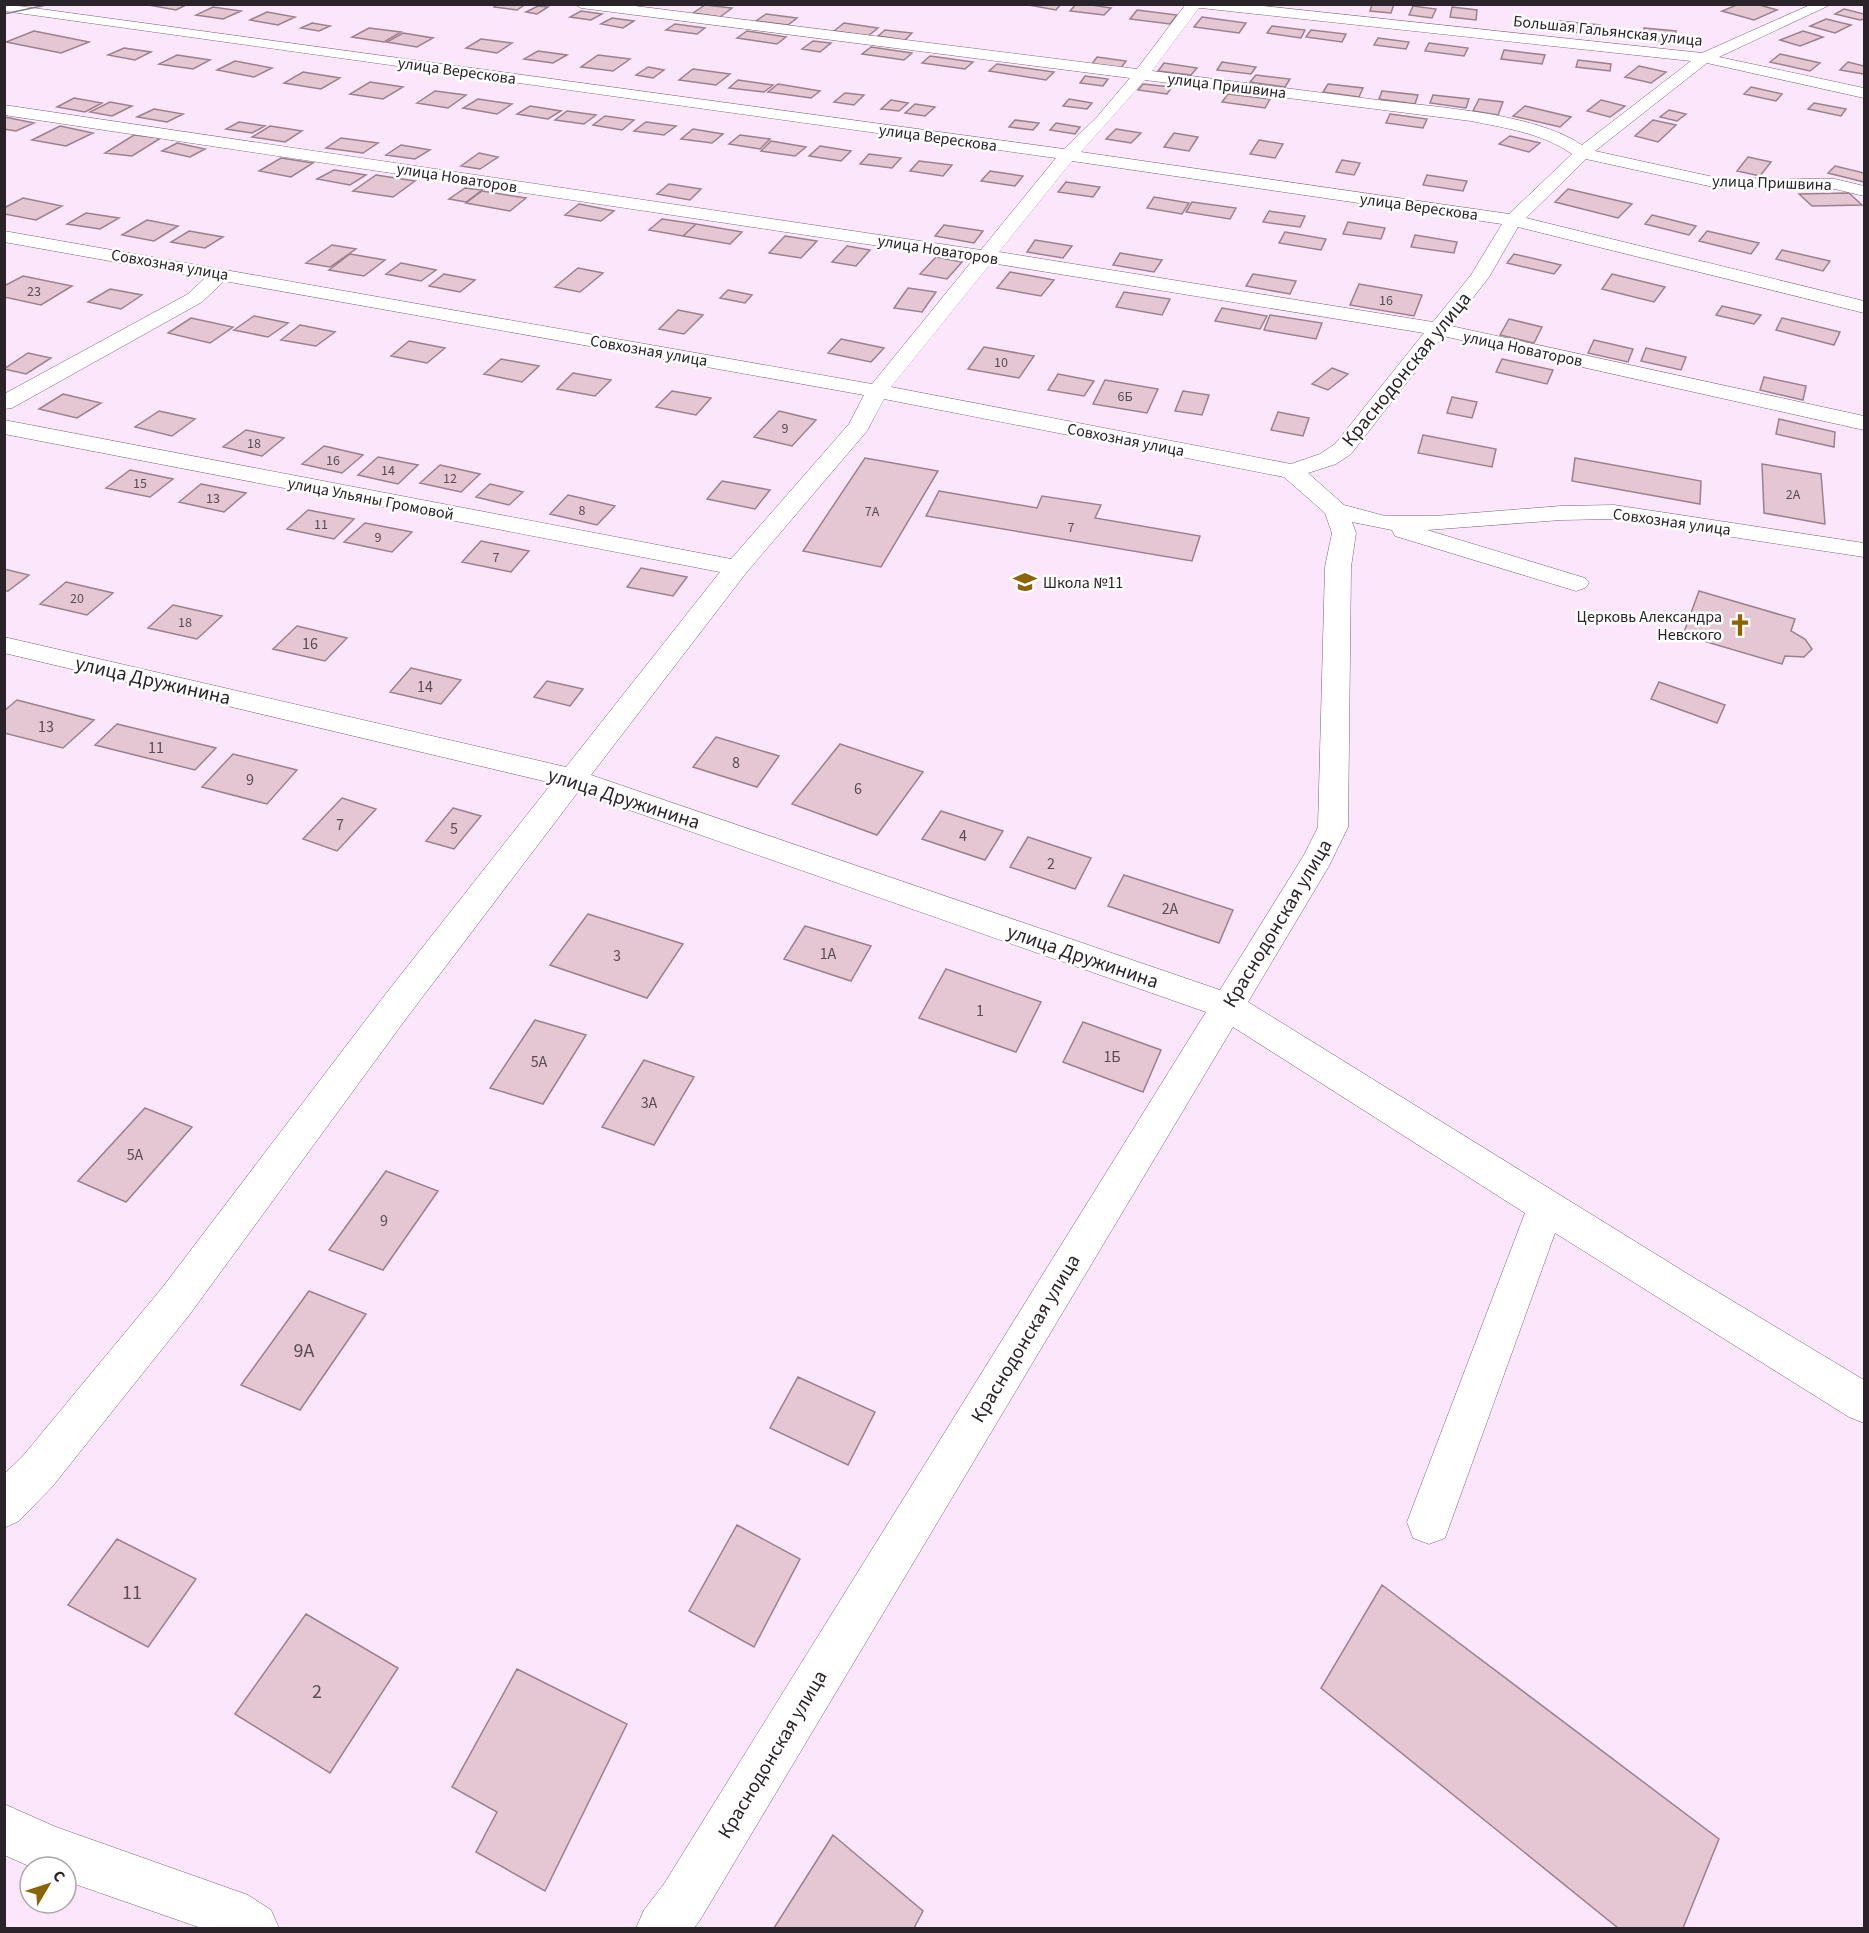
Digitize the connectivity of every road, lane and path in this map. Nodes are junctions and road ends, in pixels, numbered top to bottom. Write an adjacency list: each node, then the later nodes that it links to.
1 (581, 4): 7 (street, улица Пришвина)
2 (1194, 4): 7 (street)
3 (1201, 4): 6 (street, Большая Гальянская улица)
4 (1825, 4): 6 (street, Краснодонская улица)
5 (6, 6): 11 (street, улица Верескова)
6 (1704, 58): 8 (street, Большая Гальянская улица); 10 (street, Краснодонская улица)
7 (1142, 74): 10 (street, улица Пришвина); 11 (street)
8 (1864, 93)
9 (4, 110): 15 (street, улица Новаторов)
10 (1582, 153): 12 (street, улица Пришвина); 13 (street, Краснодонская улица)
11 (1068, 155): 13 (street, улица Верескова); 15 (street)
12 (1864, 191)
13 (1513, 220): 17 (street, улица Верескова); 18 (street, Краснодонская улица)
14 (4, 236): 16 (street, Совхозная улица)
15 (986, 256): 18 (street, улица Новаторов); 19 (street)
16 (221, 273): 19 (street, Совхозная улица); 20 (street)
17 (1864, 307)
18 (1437, 329): 21 (street, улица Новаторов); 23 (street, Краснодонская улица)
19 (878, 391): 23 (street, Совхозная улица); 27 (street)
20 (4, 403)
21 (1864, 423)
22 (4, 427): 27 (street, улица Ульяны Громовой)
23 (1292, 471): 24 (street)
24 (1336, 510): 25 (street, Совхозная улица); 31 (street, Краснодонская улица)
25 (1385, 523): 26 (street, Совхозная улица); 28 (street)
26 (1864, 550)
27 (738, 568): 30 (street)
28 (1576, 583)
29 (4, 645): 30 (street, улица Дружинина)
30 (572, 779): 31 (street, улица Дружинина); 34 (street)
31 (1227, 1006): 32 (street, улица Дружинина); 38 (street, Краснодонская улица)
32 (1546, 1207): 33 (street, улица Дружинина); 35 (street)
33 (1864, 1403)
34 (4, 1506)
35 (1429, 1522)
36 (4, 1829): 37 (street)
37 (253, 1929)
38 (662, 1929)

